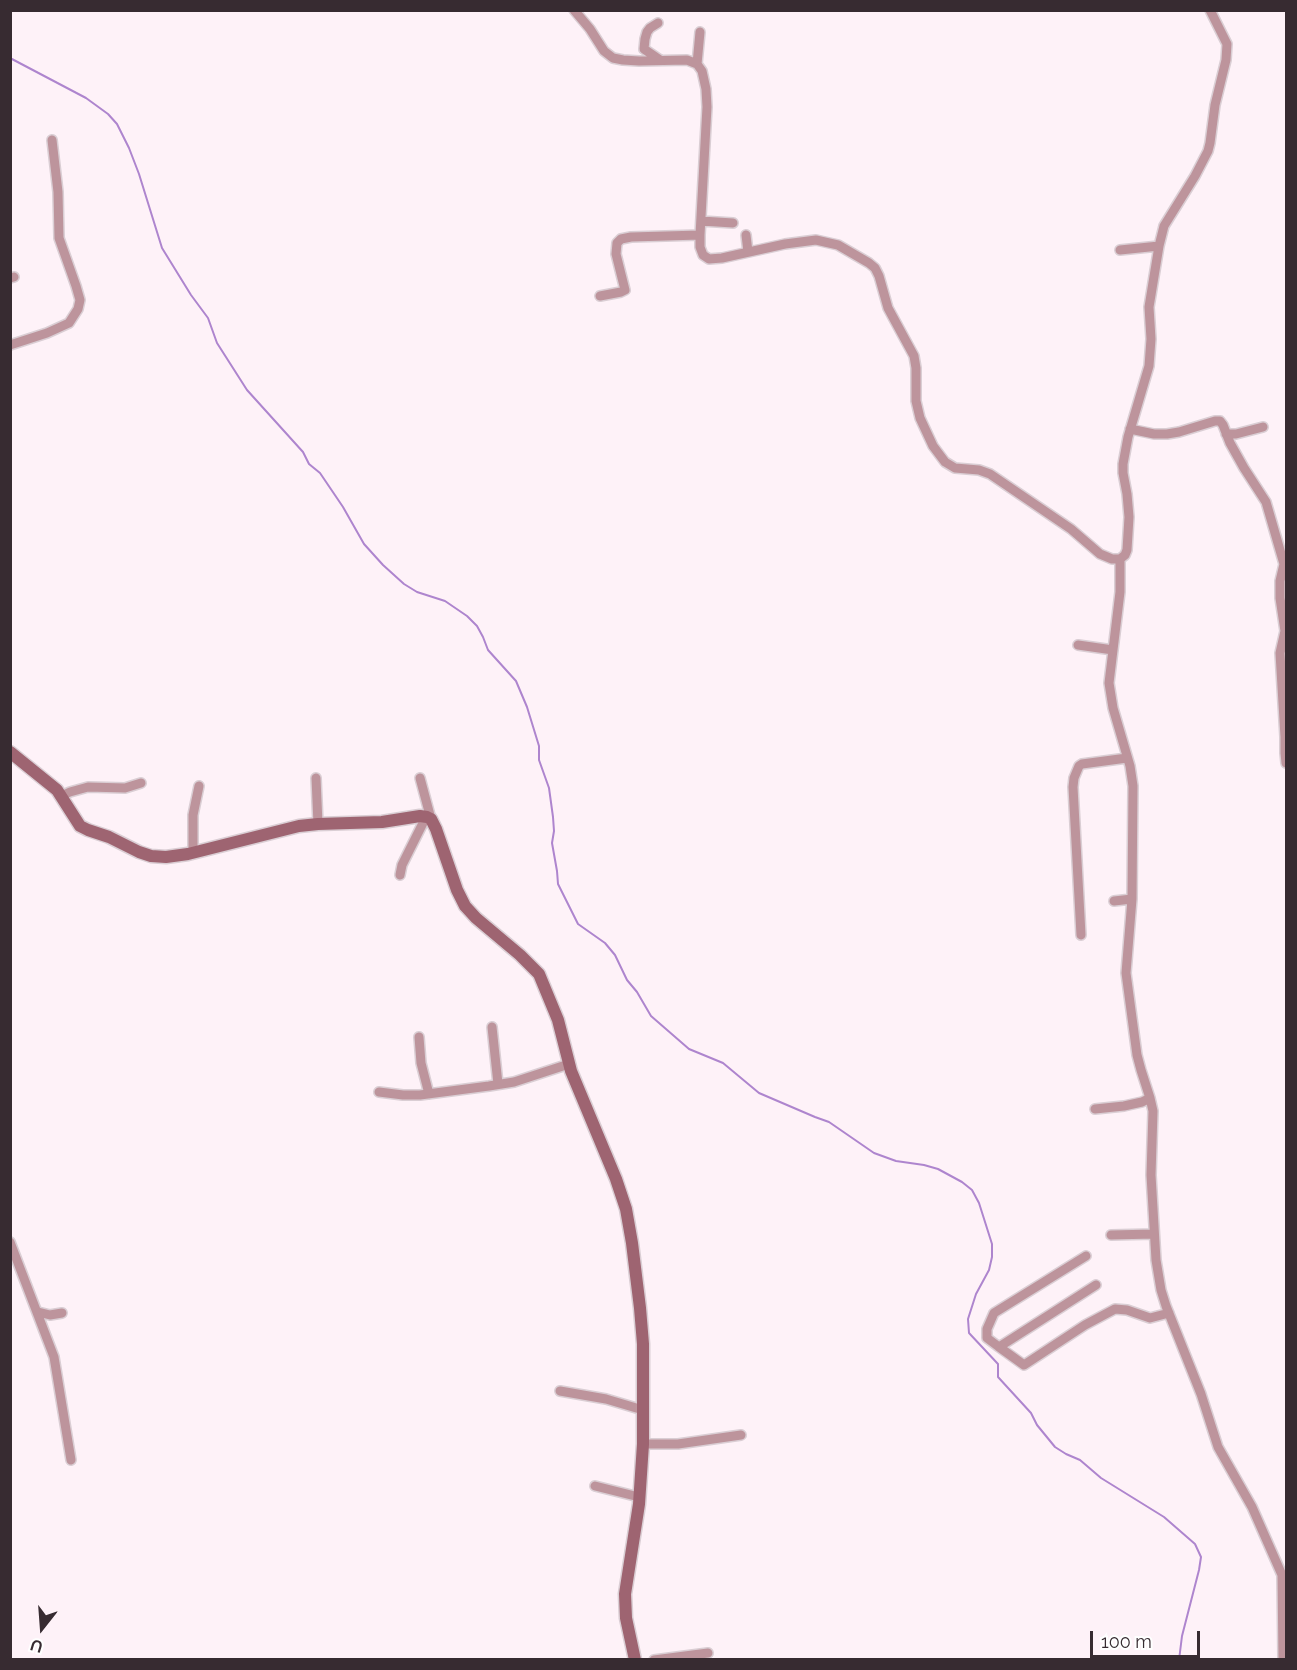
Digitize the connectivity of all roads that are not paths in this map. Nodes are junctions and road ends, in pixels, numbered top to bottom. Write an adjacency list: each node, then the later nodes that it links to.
1 (574, 10): 5 (street)
2 (1210, 10): 12 (street)
3 (658, 23): 5 (street)
4 (700, 32): 6 (street)
5 (661, 61): 6 (street)
6 (697, 64): 8 (street)
7 (52, 141): 16 (street)
8 (701, 221): 9 (street); 10 (street)
9 (733, 223)
10 (700, 235): 14 (street); 15 (street)
11 (746, 235): 14 (street)
12 (1159, 246): 13 (street); 18 (street)
13 (1120, 250)
14 (748, 252): 20 (street)
15 (600, 296)
16 (10, 345)
17 (1263, 427): 19 (street)
18 (1130, 429): 19 (street); 20 (street)
19 (1226, 434): 25 (street)
20 (1120, 559): 22 (street)
21 (1078, 645): 22 (street)
22 (1113, 650): 24 (street)
23 (10, 752): 30 (street)
24 (1127, 758): 35 (street); 37 (street)
25 (1287, 763)
26 (316, 778): 32 (street)
27 (420, 778): 31 (street)
28 (141, 783): 30 (street)
29 (199, 786): 33 (street)
30 (62, 796): 33 (street)
31 (429, 818): 32 (street); 34 (street); 40 (street)
32 (318, 824): 33 (street)
33 (193, 853)
34 (400, 876)
35 (1132, 899): 36 (street); 44 (street)
36 (1114, 901)
37 (1081, 935)
38 (492, 1027): 41 (street)
39 (420, 1037): 43 (street)
40 (569, 1064): 41 (street); 56 (street)
41 (498, 1084): 43 (street)
42 (379, 1092): 43 (street)
43 (429, 1094)
44 (1150, 1098): 45 (street); 46 (street)
45 (1095, 1109)
46 (1154, 1234): 47 (street); 53 (street)
47 (1111, 1235)
48 (10, 1242): 51 (street)
49 (1086, 1256): 54 (street)
50 (1096, 1285): 54 (street)
51 (38, 1312): 52 (street); 59 (street)
52 (62, 1313)
53 (1169, 1313): 54 (street); 65 (street)
54 (999, 1347)
55 (560, 1391): 56 (street)
56 (643, 1410): 58 (street)
57 (741, 1435): 58 (street)
58 (643, 1444): 61 (street)
59 (70, 1460)
60 (595, 1486): 61 (street)
61 (639, 1497): 63 (street)
62 (708, 1653): 64 (street)
63 (635, 1659)
64 (654, 1659)
65 (1283, 1659)

